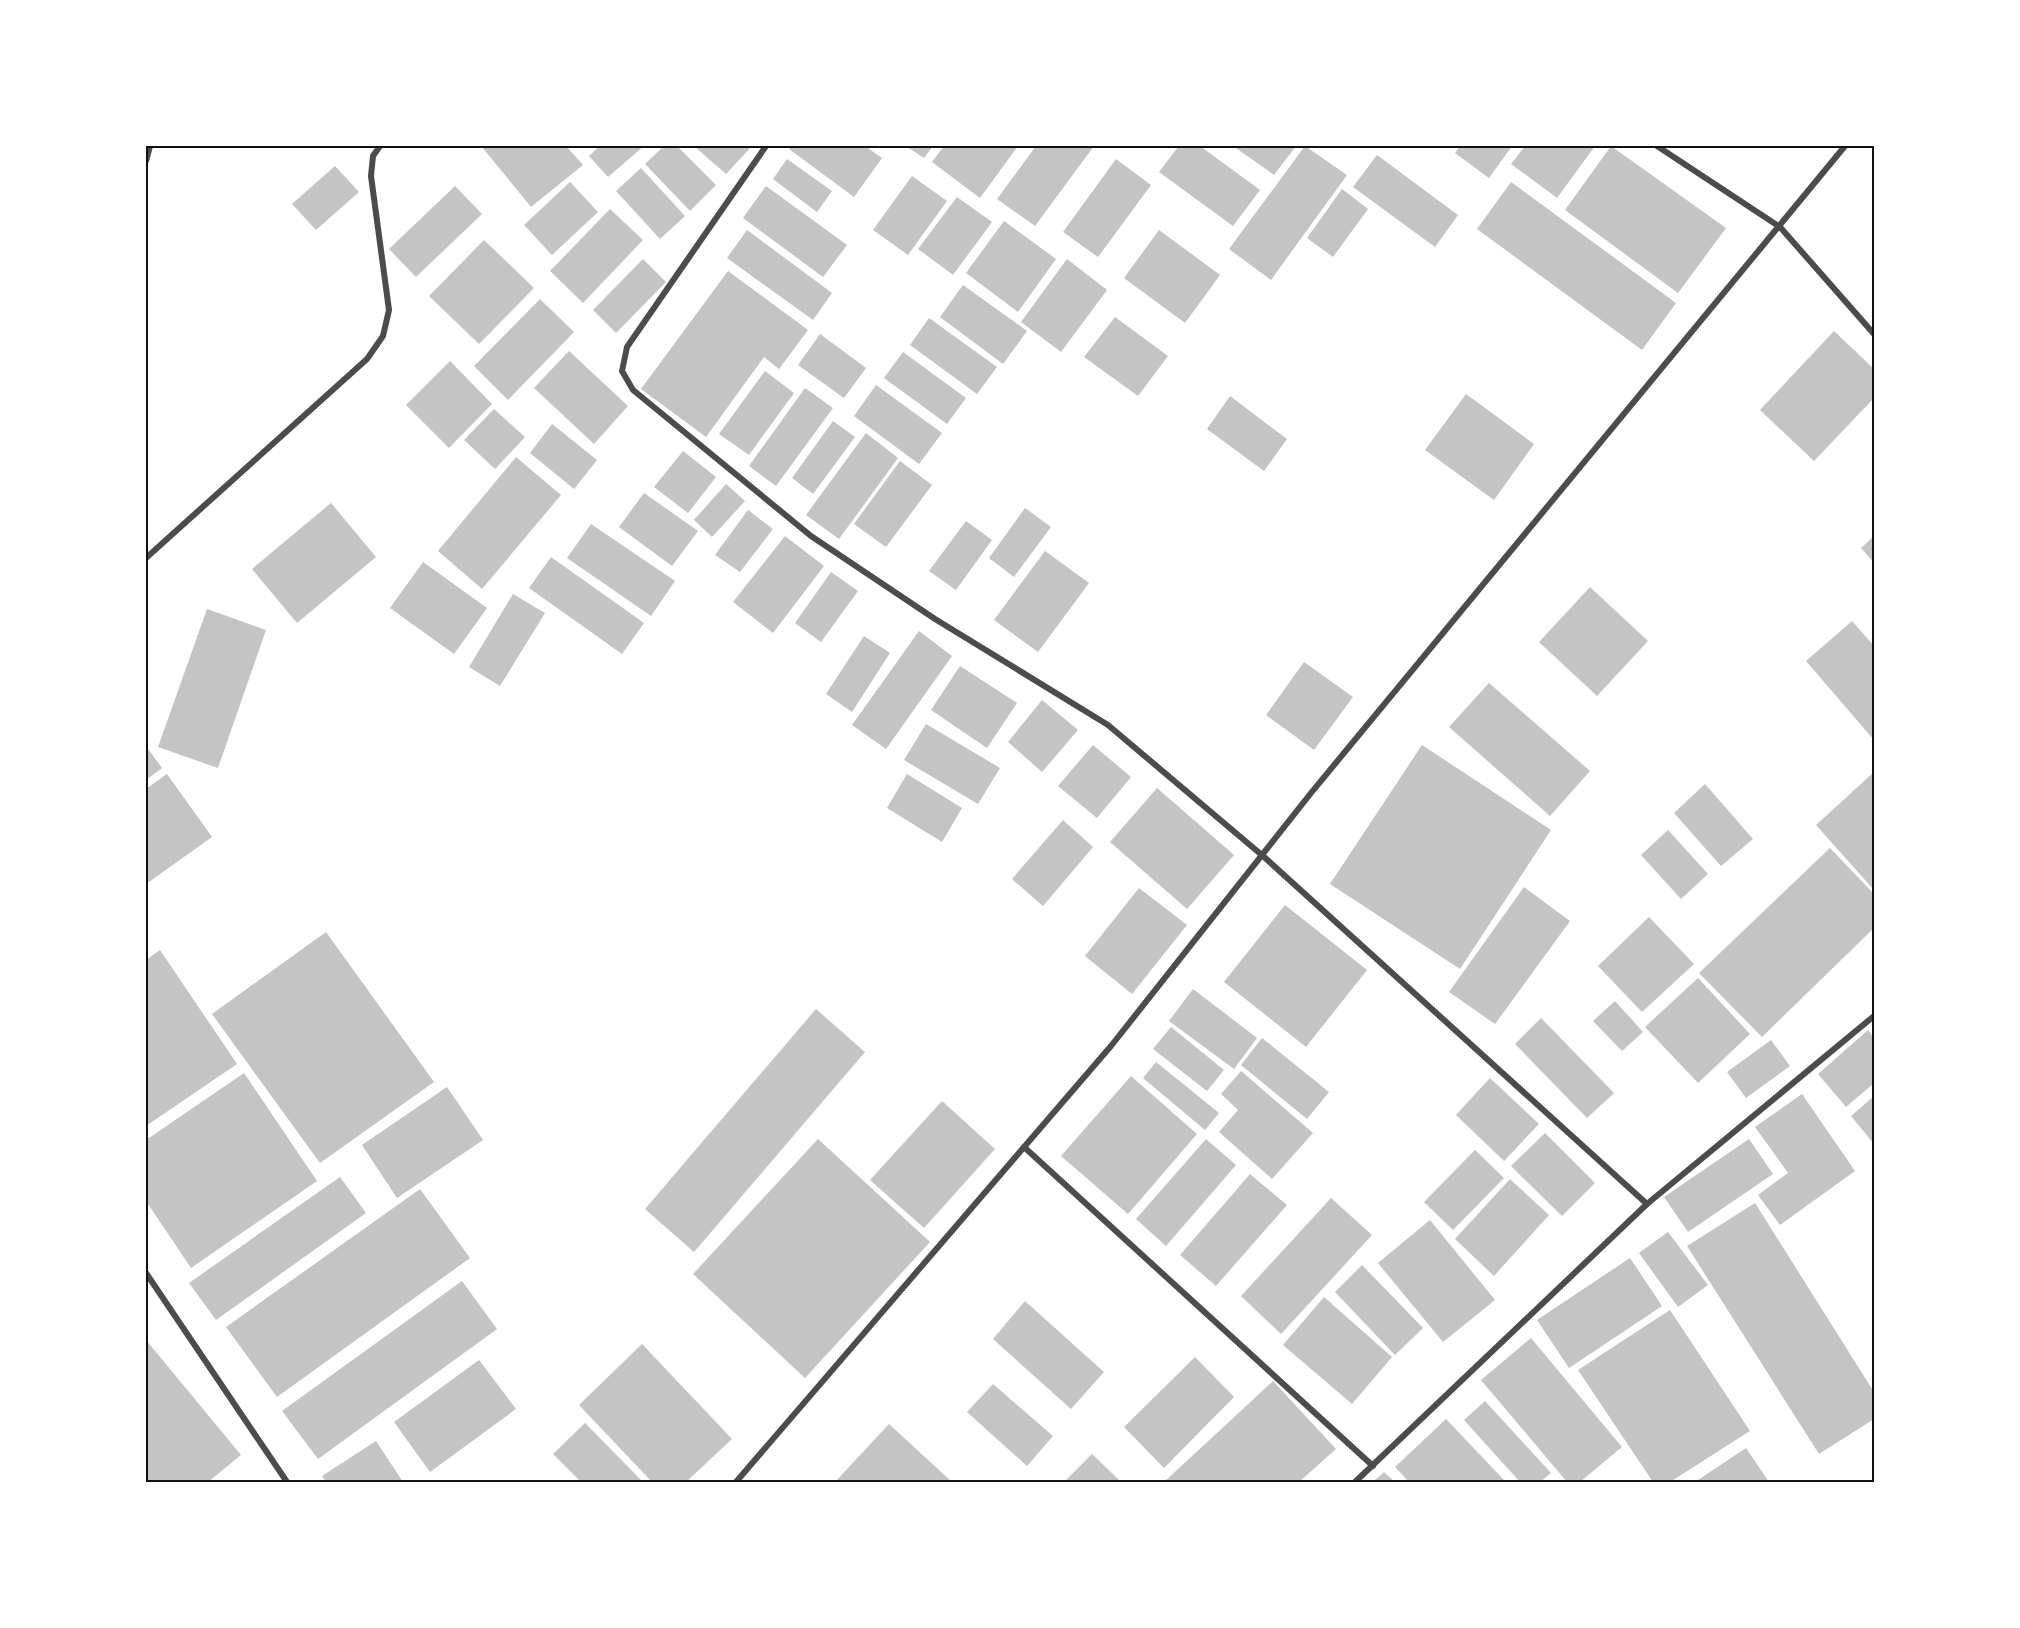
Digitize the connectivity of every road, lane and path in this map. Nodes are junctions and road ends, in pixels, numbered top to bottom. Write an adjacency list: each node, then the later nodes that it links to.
1 (150, 146): 6 (street)
2 (380, 146): 9 (street)
3 (766, 146): 10 (street)
4 (1657, 146): 7 (street)
5 (1845, 146): 7 (street)
6 (146, 161)
7 (1780, 227): 8 (street); 10 (street)
8 (1875, 334)
9 (146, 558)
10 (1263, 856): 12 (street); 13 (street)
11 (1875, 1016): 13 (street)
12 (1024, 1147): 15 (street); 17 (street)
13 (1647, 1204): 15 (street)
14 (146, 1273): 16 (street)
15 (1372, 1466): 18 (street)
16 (287, 1482)
17 (736, 1482)
18 (1355, 1482)

